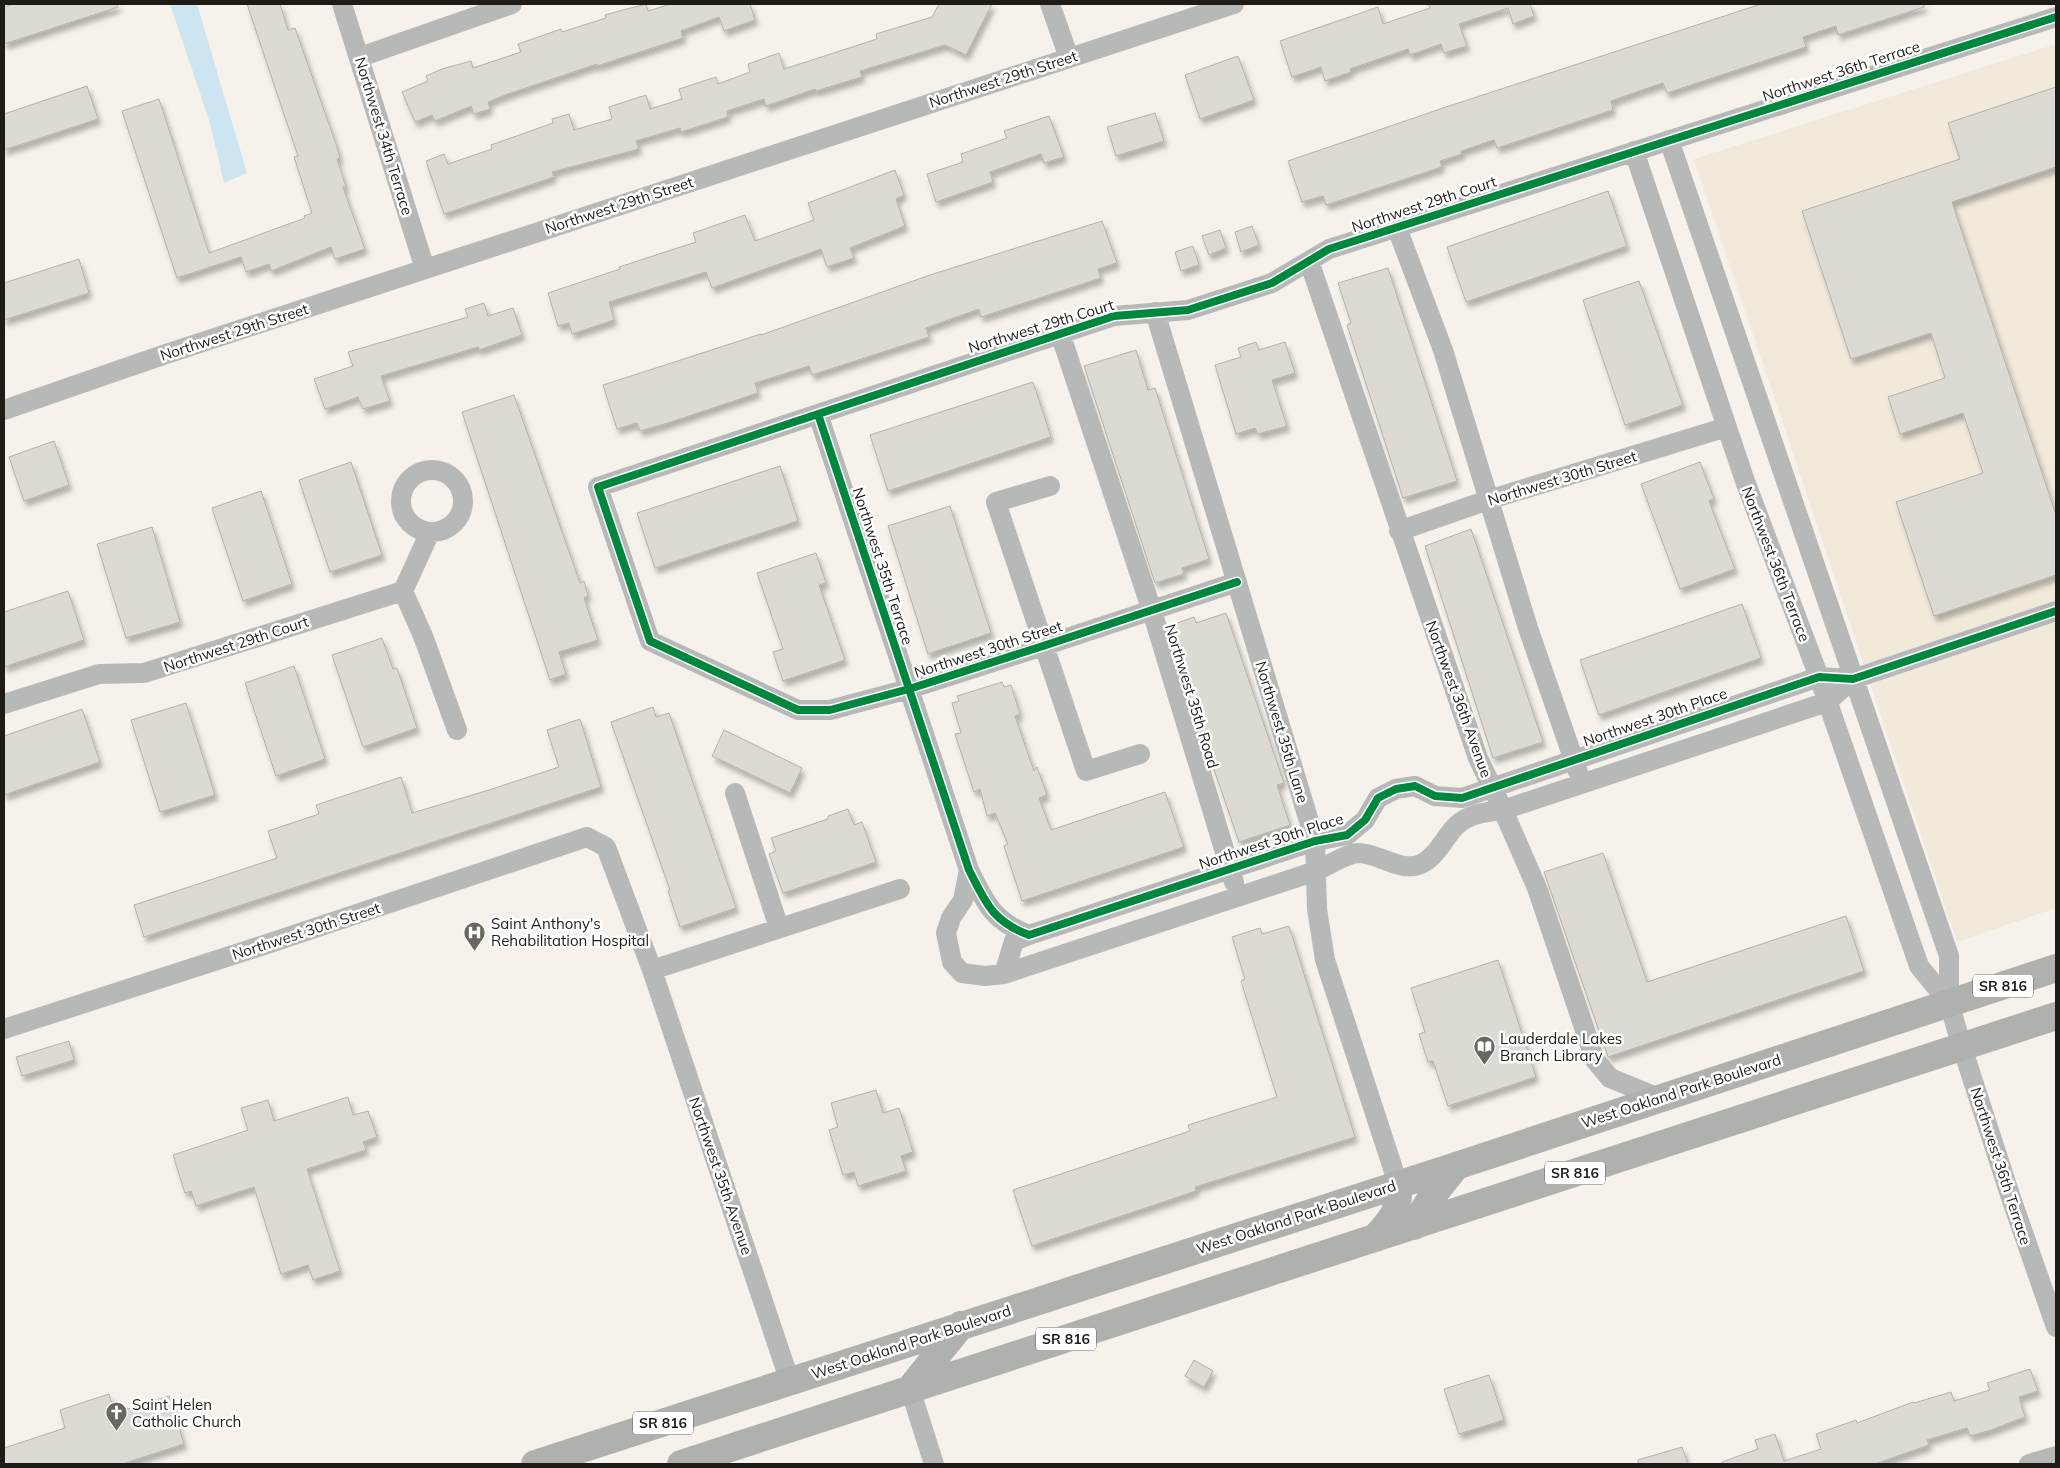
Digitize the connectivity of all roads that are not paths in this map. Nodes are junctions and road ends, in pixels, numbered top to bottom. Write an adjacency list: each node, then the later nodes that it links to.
1 (342, 4): 6 (street, Northwest 34th Terrace)
2 (512, 4): 6 (street)
3 (1050, 4): 7 (street)
4 (1234, 4): 7 (street, Northwest 29th Street)
5 (2056, 17): 8 (street, Northwest 36th Terrace)
6 (360, 56): 12 (street, Northwest 34th Terrace)
7 (1069, 58): 12 (street, Northwest 29th Street)
8 (1669, 140): 9 (street, Northwest 36th Terrace); 29 (street, Northwest 36th Terrace)
9 (1634, 151): 10 (street, Northwest 29th Court); 17 (street, Northwest 36th Terrace)
10 (1397, 228): 11 (street, Northwest 29th Court); 20 (street)
11 (1309, 261): 13 (street, Northwest 29th Court); 21 (street, Northwest 36th Avenue)
12 (425, 269): 15 (street, Northwest 29th Street)
13 (1155, 312): 14 (street, Northwest 29th Court); 23 (street, Northwest 35th Lane)
14 (1060, 333): 16 (street, Northwest 29th Court); 25 (street, Northwest 35th Road)
15 (4, 410)
16 (818, 414): 19 (street, Northwest 29th Court); 30 (street, Northwest 35th Terrace)
17 (1727, 427): 20 (street, Northwest 30th Street); 28 (street, Northwest 36th Terrace)
18 (1050, 486): 27 (street)
19 (598, 487): 30 (street, Northwest 30th Street)
20 (1488, 500): 21 (street, Northwest 30th Street); 35 (street)
21 (1399, 531): 37 (street, Northwest 36th Avenue)
22 (430, 532): 24 (street)
23 (1237, 582): 25 (street, Northwest 30th Street); 40 (street, Northwest 35th Lane)
24 (404, 591): 32 (street, Northwest 29th Court); 33 (street)
25 (1152, 611): 27 (street, Northwest 30th Street); 43 (street, Northwest 35th Road)
26 (2056, 611): 29 (street)
27 (1043, 646): 30 (street, Northwest 30th Street); 34 (street)
28 (1819, 677): 29 (street, Northwest 30th Place); 31 (street, Northwest 36th Terrace); 35 (street, Northwest 30th Place)
29 (1853, 679): 31 (street); 52 (street, Northwest 36th Terrace)
30 (909, 689): 42 (street, Northwest 35th Terrace)
31 (1827, 702): 36 (street); 52 (street, Northwest 36th Terrace)
32 (4, 704)
33 (457, 730)
34 (1140, 754)
35 (1574, 759): 36 (street); 37 (street, Northwest 30th Place)
36 (1582, 784): 39 (street)
37 (1492, 787): 39 (street, Northwest 36th Avenue); 40 (street, Northwest 30th Place)
38 (735, 793): 47 (street)
39 (1504, 810): 44 (street); 56 (street, Northwest 36th Avenue)
40 (1315, 841): 43 (street, Northwest 30th Place); 44 (street, Northwest 35th Lane)
41 (606, 847): 50 (street, Northwest 35th Avenue); 54 (street, Northwest 30th Street)
42 (969, 870): 48 (street); 51 (street)
43 (1229, 870): 46 (street, Northwest 35th Road); 48 (street, Northwest 30th Place)
44 (1316, 871): 46 (street); 58 (street, Northwest 35th Lane)
45 (900, 889): 47 (street)
46 (1241, 896): 51 (street)
47 (779, 928): 50 (street)
48 (1029, 935): 51 (street)
49 (2056, 968): 52 (main road, West Oakland Park Boulevard / SR 816)
50 (652, 970): 63 (street, Northwest 35th Avenue)
51 (1004, 974)
52 (1949, 1003): 55 (street, Northwest 36th Terrace); 56 (main road, West Oakland Park Boulevard / SR 816)
53 (2056, 1016): 55 (main road, SR 816)
54 (4, 1028)
55 (1962, 1047): 59 (main road, SR 816); 62 (street, Northwest 36th Terrace)
56 (1659, 1098): 57 (main road, West Oakland Park Boulevard / SR 816)
57 (1456, 1166): 58 (main road, West Oakland Park Boulevard / SR 816); 59 (main road)
58 (1398, 1184): 60 (main road); 61 (main road, West Oakland Park Boulevard / SR 816)
59 (1414, 1226): 60 (main road, SR 816)
60 (1375, 1238): 64 (main road, SR 816)
61 (961, 1325): 63 (main road, West Oakland Park Boulevard / SR 816); 64 (main road)
62 (2056, 1327)
63 (790, 1382): 66 (main road, West Oakland Park Boulevard / SR 816)
64 (910, 1389): 67 (main road, SR 816); 68 (street)
65 (2056, 1456): 69 (street)
66 (535, 1464)
67 (681, 1464)
68 (934, 1464)
69 (2029, 1464)

